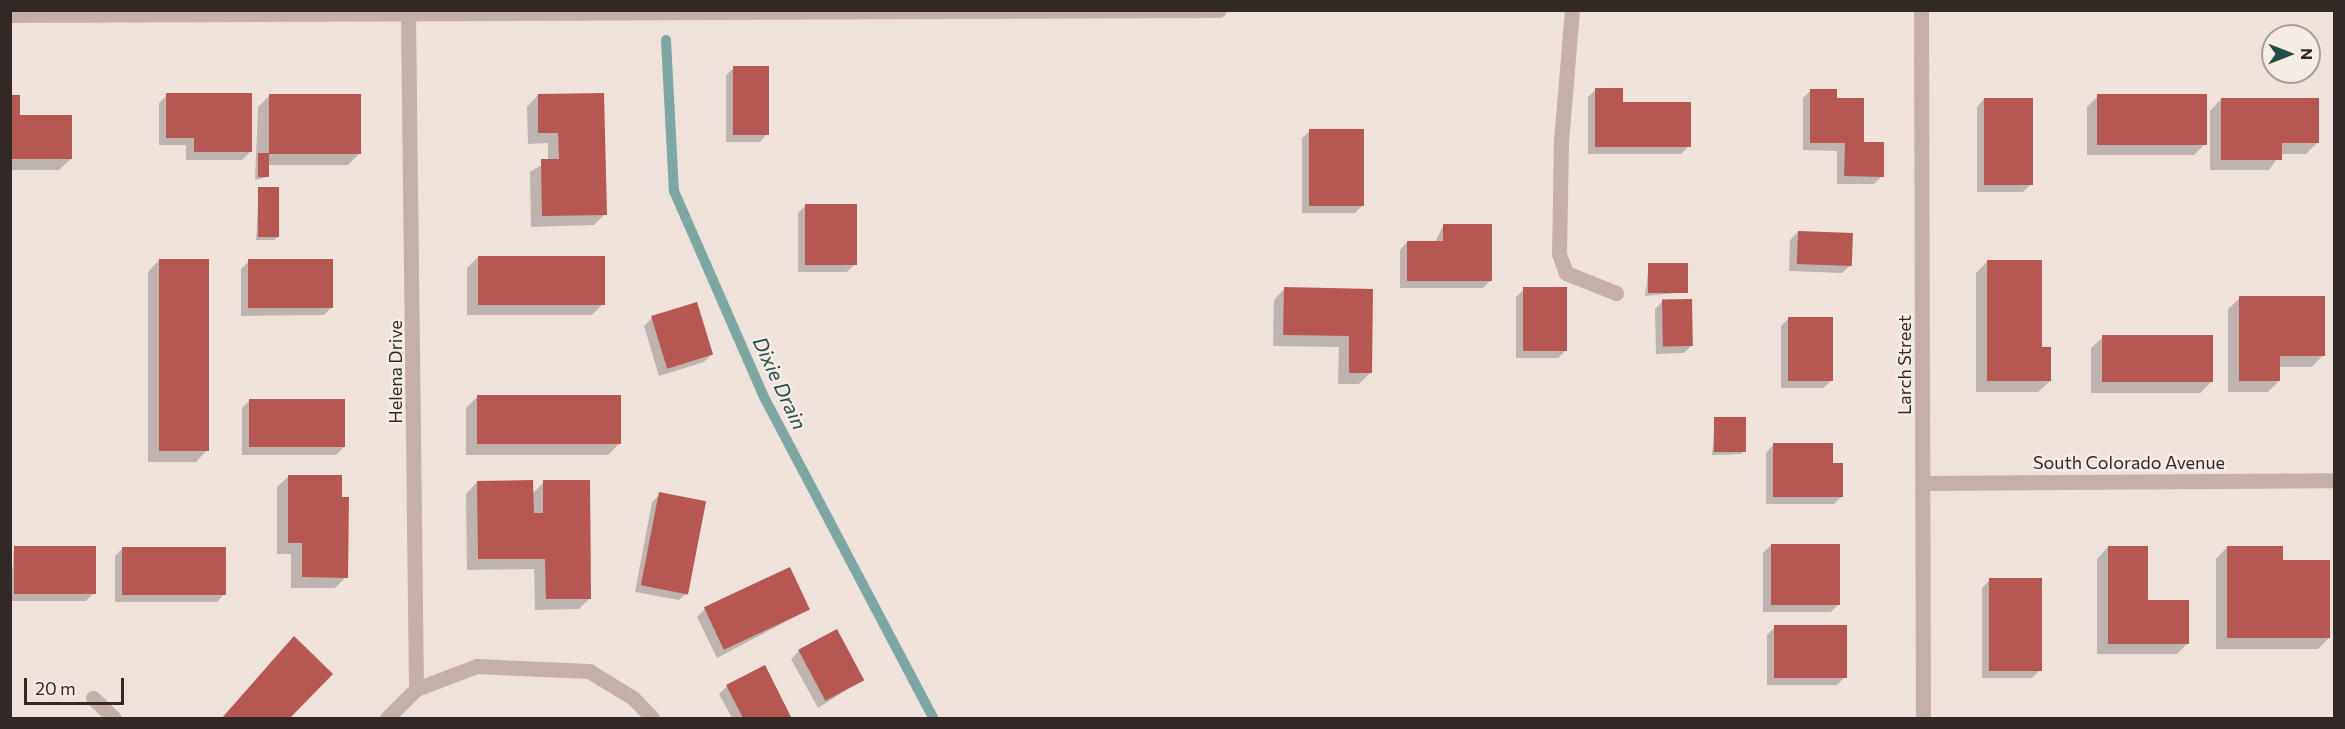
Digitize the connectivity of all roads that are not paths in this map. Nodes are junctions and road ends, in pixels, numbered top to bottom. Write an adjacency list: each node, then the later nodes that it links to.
1 (1219, 10): 4 (street)
2 (1572, 10): 6 (street)
3 (1921, 10): 8 (street, Larch Street)
4 (408, 14): 5 (street); 9 (street, Helena Drive)
5 (10, 15)
6 (1616, 293)
7 (2334, 480): 8 (street, South Colorado Avenue)
8 (1924, 483): 14 (street, Larch Street)
9 (416, 689): 12 (street); 13 (street)
10 (93, 698): 11 (street)
11 (114, 718)
12 (387, 718)
13 (652, 718)
14 (1923, 718)

